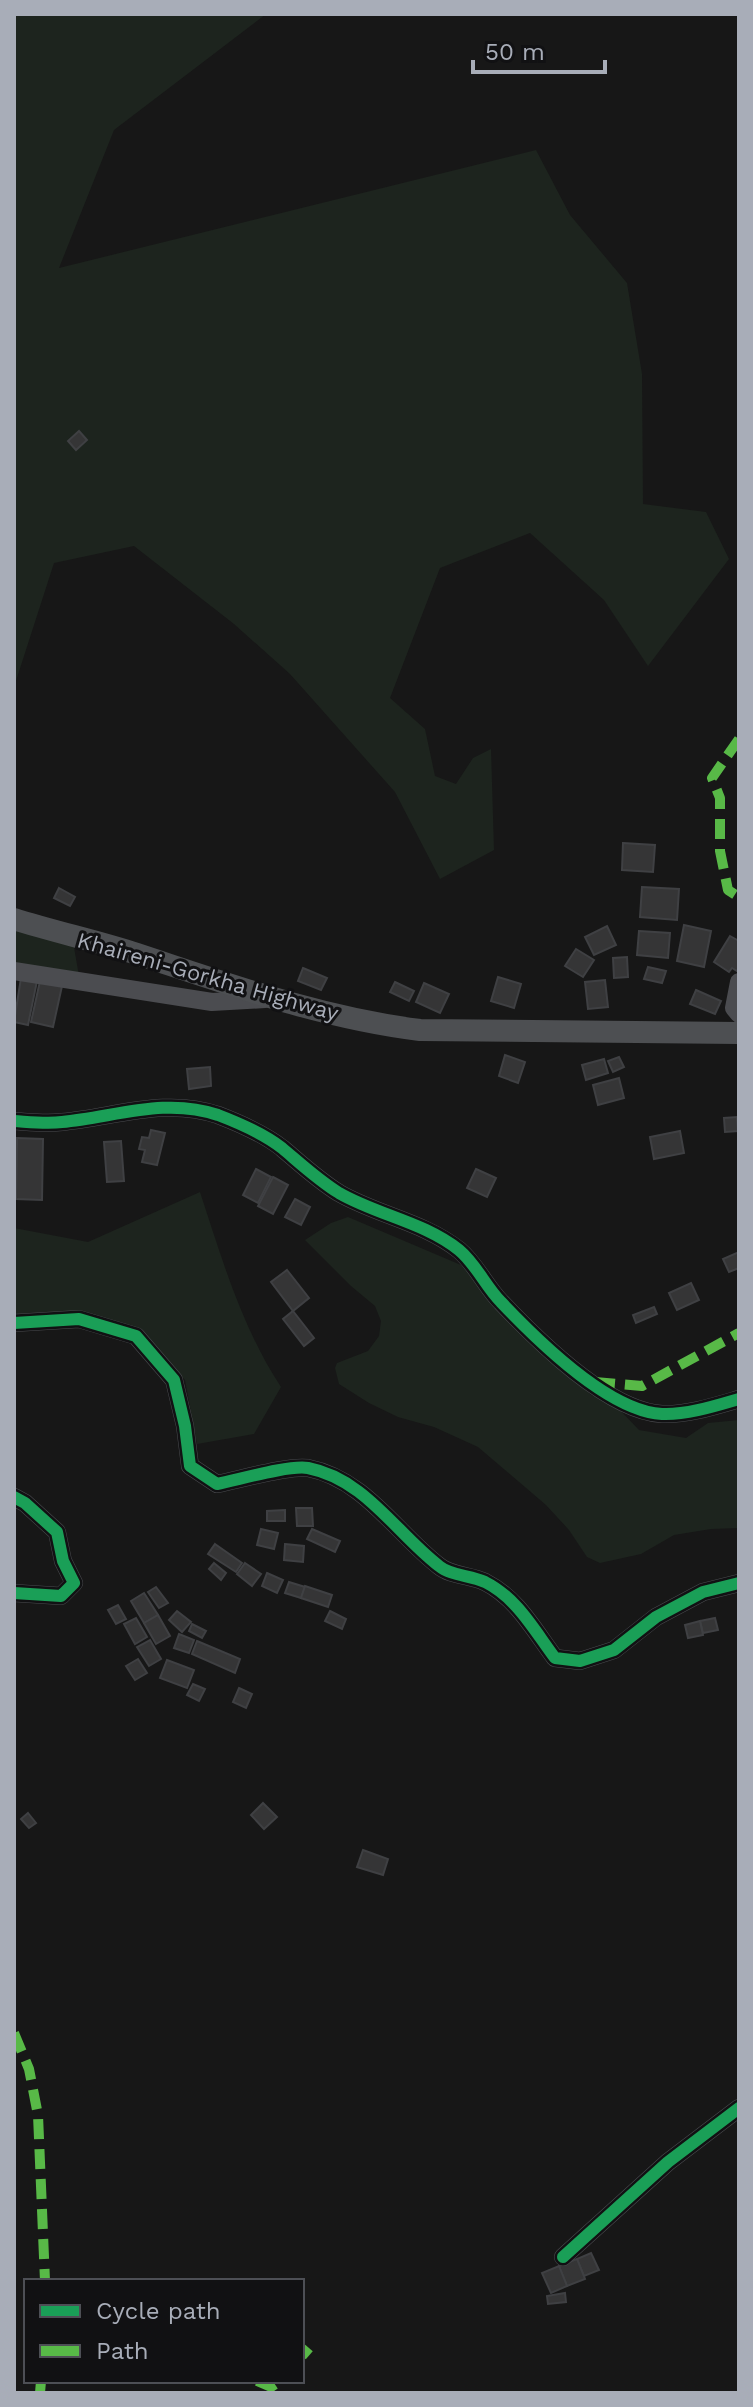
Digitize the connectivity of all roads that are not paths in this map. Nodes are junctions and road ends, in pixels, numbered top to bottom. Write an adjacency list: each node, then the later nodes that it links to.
1 (14, 919): 4 (main road, Khaireni-Gorkha Highway)
2 (14, 971): 4 (street)
3 (739, 982): 5 (street)
4 (268, 999): 6 (main road, Khaireni-Gorkha Highway)
5 (739, 1014)
6 (739, 1033)
7 (14, 1121): 9 (street)
8 (14, 1323): 11 (street)
9 (739, 1399)
10 (14, 1497): 12 (street)
11 (739, 1583)
12 (14, 1593)
13 (739, 2108): 14 (street)
14 (563, 2257)

